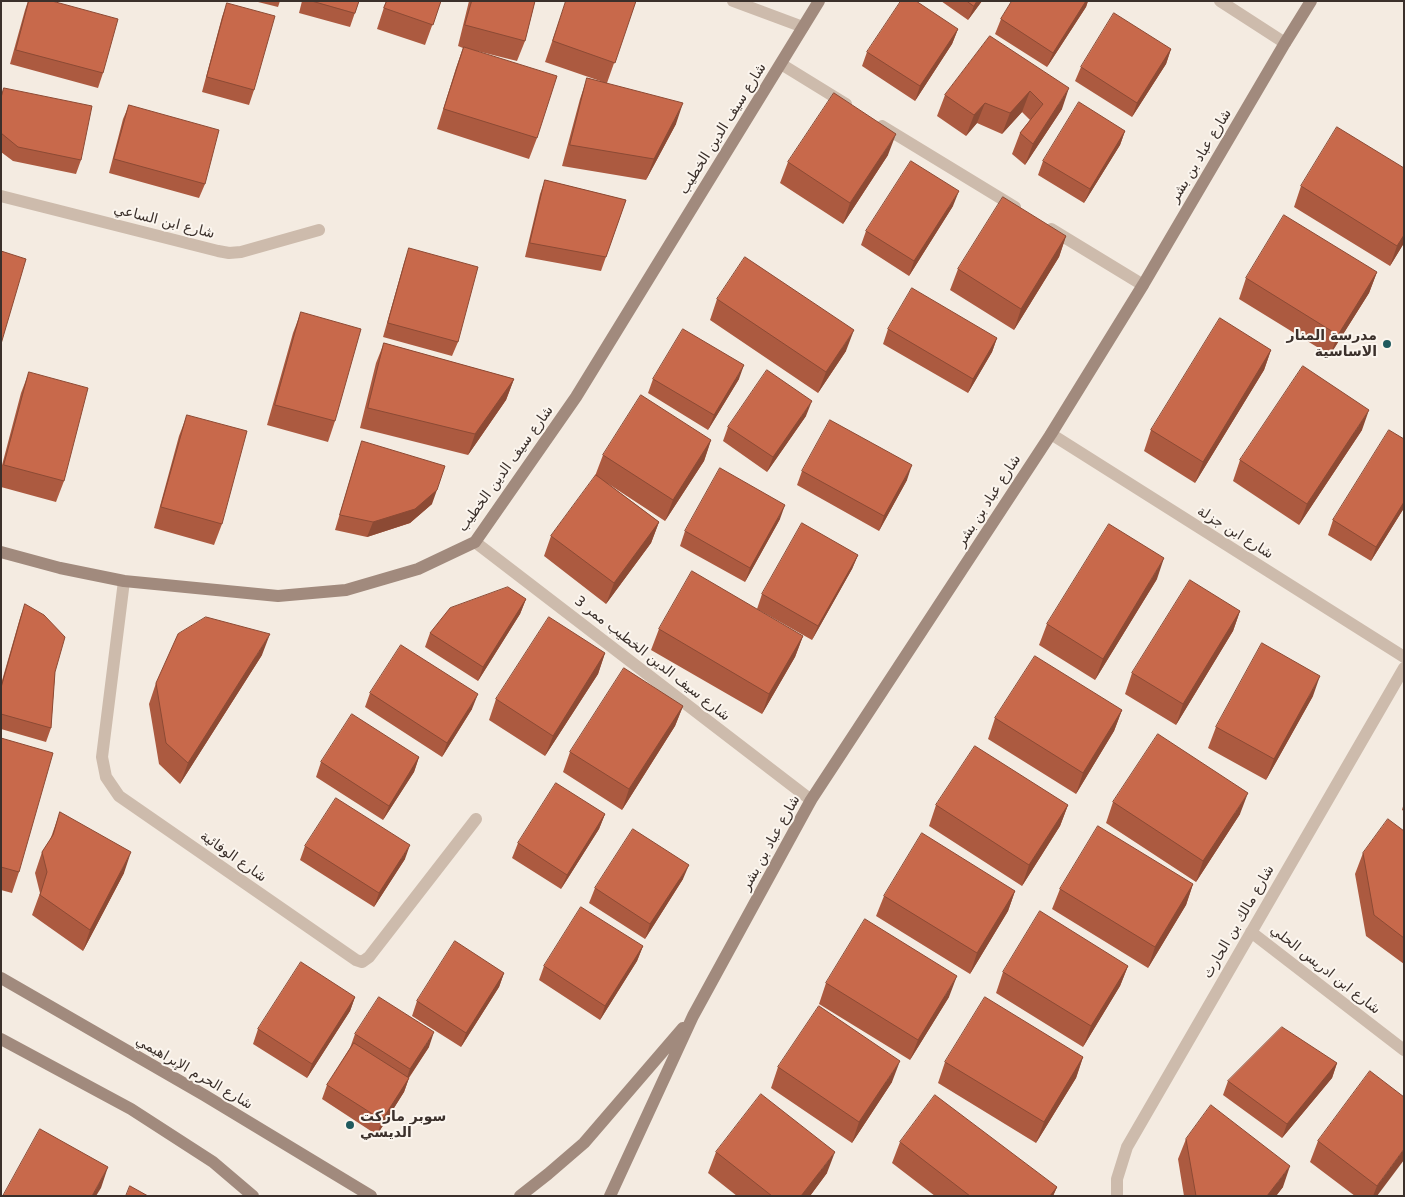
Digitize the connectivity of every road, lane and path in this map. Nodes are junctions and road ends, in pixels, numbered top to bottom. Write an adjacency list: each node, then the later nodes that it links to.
1 (733, 1): 5 (street)
2 (819, 1): 5 (street, شارع سيف الدين الخطيب)
3 (1220, 1): 6 (street)
4 (1311, 1): 6 (street, شارع عباد بن بشر)
5 (802, 27): 7 (street, شارع سيف الدين الخطيب)
6 (1285, 43): 14 (street, شارع عباد بن بشر)
7 (781, 64): 8 (street); 16 (street, شارع سيف الدين الخطيب)
8 (857, 110)
9 (874, 121): 11 (street)
10 (1, 196): 13 (street, شارع ابن الساعي)
11 (1025, 213)
12 (1042, 223): 14 (street)
13 (320, 230)
14 (1143, 285): 15 (street, شارع عباد بن بشر)
15 (1051, 434): 19 (street, شارع ابن جزلة); 21 (street, شارع عباد بن بشر)
16 (475, 542): 18 (street, شارع سيف الدين الخطيب); 21 (street, شارع سيف الدين الخطيب ممر 3)
17 (1, 552): 18 (street, شارع سيف الدين الخطيب)
18 (124, 581): 22 (street, شارع الوفائية)
19 (1404, 657)
20 (1404, 668): 23 (street, شارع مالك بن الحارث)
21 (811, 800): 25 (street, شارع عباد بن بشر)
22 (476, 819)
23 (1251, 932): 27 (street, شارع ابن ادريس الحلي); 32 (street, شارع مالك بن الحارث)
24 (1, 978): 29 (street, شارع الحرم الإبراهيمي)
25 (693, 1016): 30 (street, شارع عباد بن بشر); 31 (street, شارع عباد بن بشر)
26 (1, 1039): 28 (street)
27 (1404, 1050)
28 (253, 1196)
29 (371, 1196)
30 (520, 1196)
31 (610, 1196)
32 (1118, 1196)

